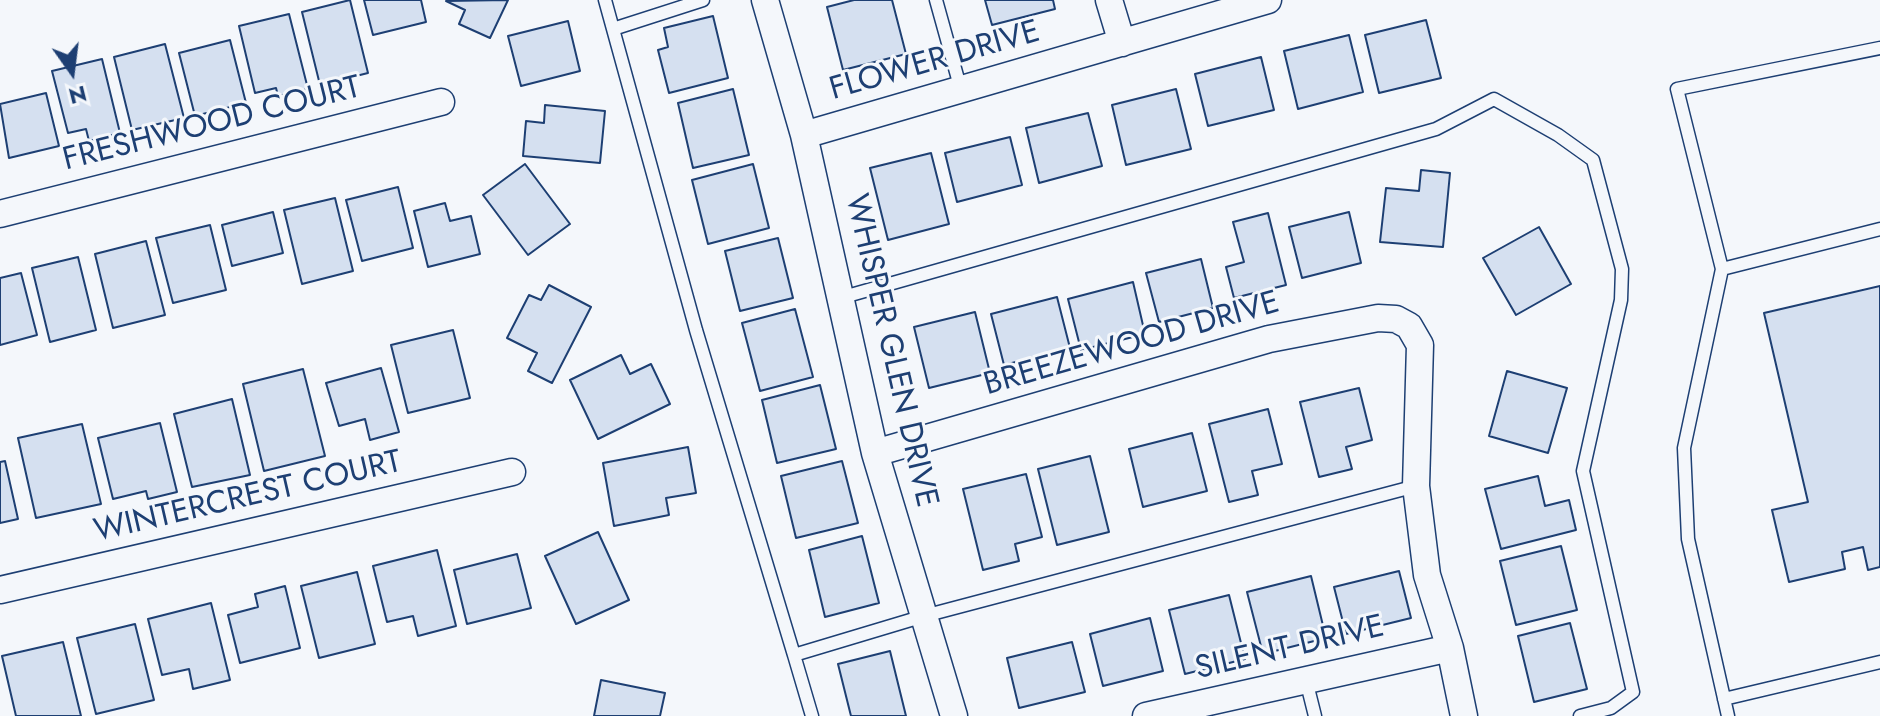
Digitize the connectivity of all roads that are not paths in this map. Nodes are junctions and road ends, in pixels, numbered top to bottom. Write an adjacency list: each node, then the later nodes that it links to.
1 (605, 0): 7 (lane)
2 (703, 0): 7 (lane)
3 (765, 0): 12 (street, WHISPER GLEN DRIVE)
4 (936, 0): 10 (lane)
5 (1109, 0): 8 (street)
6 (1268, 0): 8 (street, FLOWER DRIVE)
7 (613, 29): 23 (lane)
8 (1122, 43): 10 (street, FLOWER DRIVE)
9 (1880, 48): 15 (lane)
10 (961, 90): 12 (street, FLOWER DRIVE)
11 (441, 102): 13 (street, FRESHWOOD COURT)
12 (804, 135): 16 (street, WHISPER GLEN DRIVE)
13 (0, 214)
14 (1880, 229): 15 (lane)
15 (1722, 269): 26 (lane)
16 (840, 298): 17 (street, WHISPER GLEN DRIVE); 32 (lane)
17 (875, 453): 19 (street, BREEZEWOOD DRIVE); 21 (street, WHISPER GLEN DRIVE)
18 (512, 472): 20 (street, WINTERCREST COURT)
19 (1416, 486): 21 (lane); 22 (street)
20 (0, 590)
21 (924, 616): 23 (lane); 28 (street, WHISPER GLEN DRIVE)
22 (1450, 648): 25 (street, SILENT DRIVE); 31 (street)
23 (794, 655): 27 (lane)
24 (1880, 662): 26 (lane)
25 (1306, 680): 29 (street, SILENT DRIVE); 30 (lane)
26 (1724, 699): 33 (lane)
27 (812, 716)
28 (954, 716)
29 (1146, 716)
30 (1315, 716)
31 (1464, 716)
32 (1580, 716)
33 (1728, 716)

